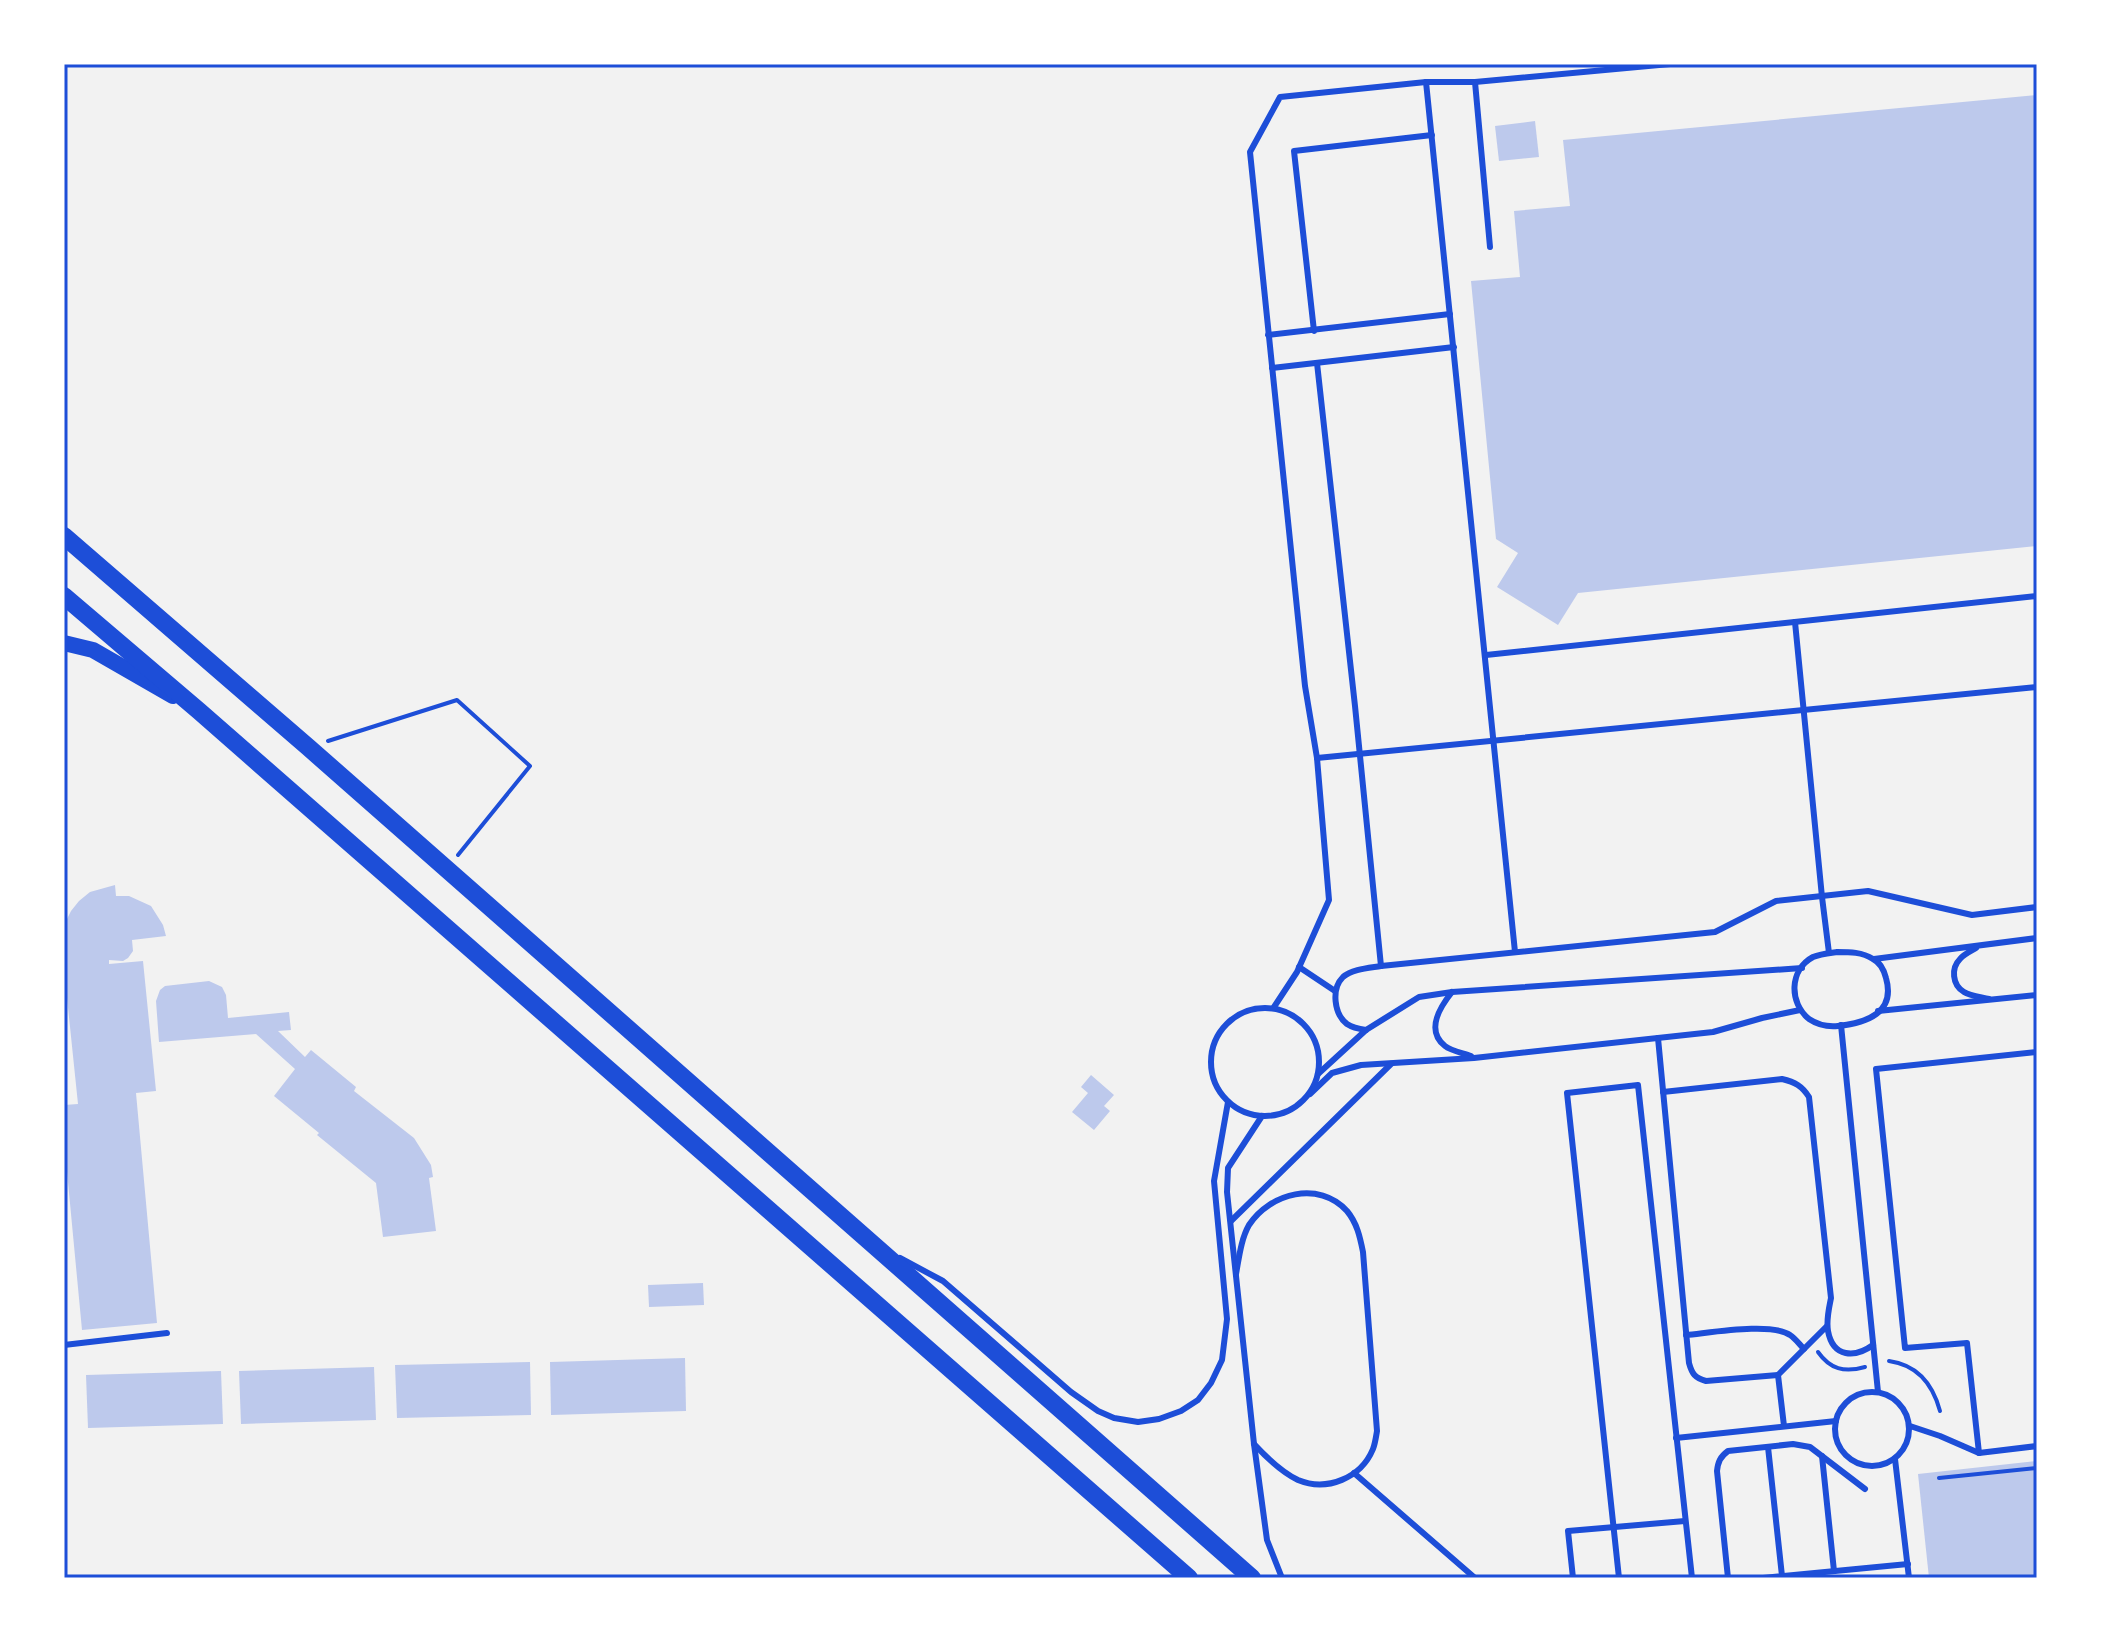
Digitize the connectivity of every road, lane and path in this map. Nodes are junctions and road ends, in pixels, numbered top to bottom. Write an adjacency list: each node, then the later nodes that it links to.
1 (1670, 64): 3 (lane)
2 (1426, 82): 3 (lane); 4 (lane); 8 (lane)
3 (1475, 82): 5 (lane)
4 (1432, 135): 6 (lane); 7 (lane)
5 (1490, 247)
6 (1450, 314): 7 (lane); 9 (lane)
7 (1314, 331): 8 (lane)
8 (1268, 335): 11 (lane)
9 (1454, 347): 10 (lane); 17 (lane)
10 (1317, 363): 11 (lane); 23 (lane)
11 (1272, 368): 24 (lane)
12 (64, 536): 22 (main road)
13 (64, 596): 20 (main road)
14 (2037, 596): 15 (lane)
15 (1795, 622): 17 (lane); 19 (lane)
16 (64, 643): 20 (main road)
17 (1486, 655): 21 (lane)
18 (2037, 687): 19 (lane)
19 (1804, 710): 21 (lane); 26 (lane)
20 (199, 711): 86 (main road)
21 (1495, 741): 23 (lane); 30 (lane)
22 (308, 747): 25 (main road); 25 (path)
23 (1360, 755): 24 (lane); 33 (lane)
24 (1317, 758): 34 (lane)
25 (446, 869): 55 (main road)
26 (1822, 897): 27 (lane); 30 (lane); 31 (lane)
27 (2037, 907)
28 (2037, 938): 29 (lane)
29 (1979, 946): 32 (lane); 39 (lane)
30 (1515, 952): 33 (lane)
31 (1829, 953): 32 (lane); 35 (lane)
32 (1874, 959): 42 (lane)
33 (1381, 966): 36 (lane)
34 (1299, 967): 36 (lane); 40 (lane)
35 (1802, 968): 37 (lane); 41 (lane)
36 (1335, 991): 44 (lane)
37 (1452, 992): 44 (lane); 47 (lane)
38 (2037, 995): 39 (lane)
39 (1995, 1000): 42 (lane)
40 (1274, 1007): 49 (lane); 52 (lane)
41 (1800, 1010): 43 (lane); 45 (lane)
42 (1878, 1011): 43 (lane)
43 (1841, 1025): 61 (lane)
44 (1366, 1030): 49 (lane)
45 (1658, 1038): 47 (lane); 50 (lane)
46 (2037, 1052): 74 (lane)
47 (1474, 1058): 48 (lane)
48 (1392, 1064): 51 (lane); 54 (lane)
49 (1318, 1074): 51 (lane)
50 (1663, 1092): 57 (lane); 59 (lane)
51 (1310, 1094): 53 (lane)
52 (1228, 1102): 53 (lane); 55 (lane)
53 (1262, 1116): 54 (lane)
54 (1231, 1221): 56 (lane)
55 (870, 1241): 87 (main road)
56 (1236, 1274): 71 (lane); 78 (lane)
57 (1828, 1325): 61 (lane); 62 (lane)
58 (167, 1333): 60 (lane)
59 (1686, 1335): 62 (lane); 64 (lane)
60 (64, 1345)
61 (1873, 1345): 65 (lane)
62 (1804, 1349): 64 (lane)
63 (1889, 1361): 66 (path)
64 (1778, 1375): 68 (lane)
65 (1878, 1392): 67 (lane); 69 (lane)
66 (1940, 1411)
67 (1836, 1421): 68 (lane); 76 (lane)
68 (1784, 1426): 70 (lane)
69 (1910, 1426): 74 (lane); 76 (lane)
70 (1676, 1438): 81 (lane); 82 (lane)
71 (1254, 1444): 78 (lane); 88 (lane)
72 (2037, 1446): 74 (lane)
73 (1768, 1447): 75 (lane); 85 (lane); 93 (lane)
74 (1979, 1453)
75 (1822, 1456): 80 (lane); 84 (lane)
76 (1895, 1459): 83 (lane)
77 (2037, 1468): 79 (path)
78 (1354, 1473): 89 (lane)
79 (1939, 1478)
80 (1865, 1489)
81 (1685, 1521): 82 (lane); 92 (lane)
82 (1613, 1527): 90 (lane); 91 (lane)
83 (1908, 1564): 84 (lane); 95 (lane)
84 (1834, 1571): 85 (lane)
85 (1782, 1576): 94 (lane)
86 (1189, 1578)
87 (1252, 1578)
88 (1282, 1578)
89 (1475, 1578)
90 (1573, 1578)
91 (1619, 1578)
92 (1692, 1578)
93 (1728, 1578)
94 (1763, 1578)
95 (1909, 1578)

